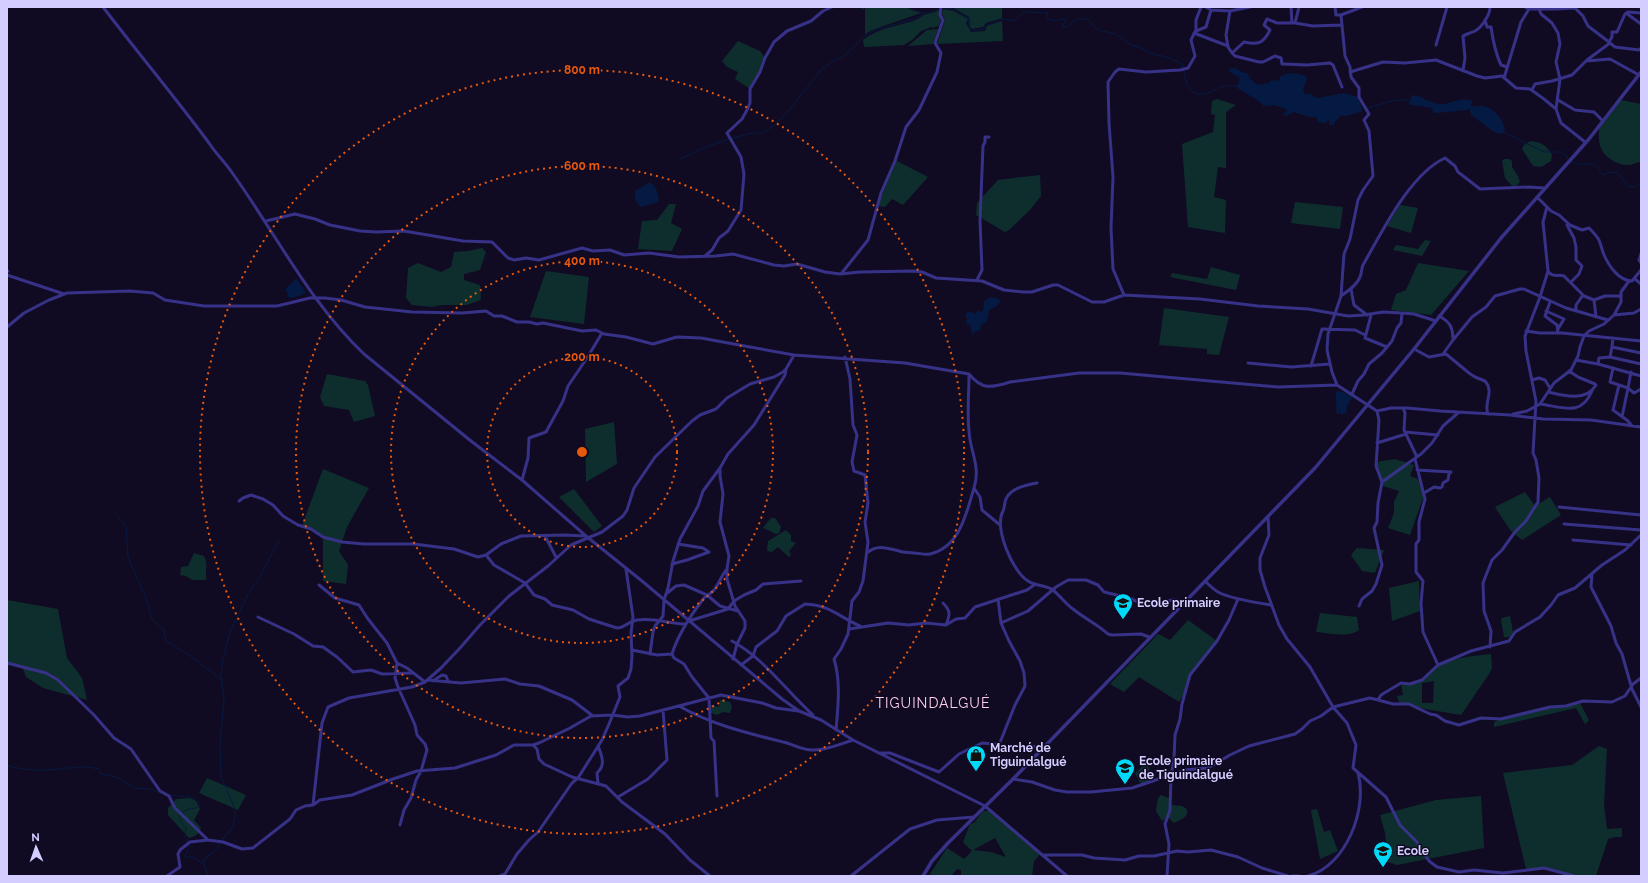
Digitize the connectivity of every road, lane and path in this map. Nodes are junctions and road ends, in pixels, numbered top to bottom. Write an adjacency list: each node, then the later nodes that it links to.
1 (103, 7): 51 (street)
2 (832, 7): 54 (street)
3 (941, 7): 59 (street)
4 (1201, 7): 28 (street)
5 (1206, 7): 18 (street)
6 (1221, 7): 19 (street)
7 (1250, 7): 20 (street)
8 (1291, 7): 25 (street)
9 (1299, 7): 25 (street)
10 (1335, 7): 23 (street)
11 (1362, 7): 23 (street)
12 (1447, 7): 30 (street)
13 (1490, 7): 24 (street)
14 (1525, 7): 17 (street)
15 (1575, 7): 16 (street); 29 (street)
16 (1539, 8): 17 (street); 40 (street)
17 (1529, 9): 35 (street)
18 (1211, 10): 19 (street); 28 (street)
19 (1221, 11): 20 (street)
20 (1230, 11): 31 (street)
21 (1626, 13): 22 (street); 26 (street); 29 (street)
22 (1641, 13)
23 (1340, 15): 27 (street)
24 (1485, 20): 35 (street); 36 (street)
25 (1293, 23): 27 (street); 33 (street)
26 (1641, 24)
27 (1340, 25): 37 (street)
28 (1195, 32): 31 (street); 67 (street)
29 (1610, 42): 32 (street); 34 (street)
30 (1436, 45)
31 (1228, 46): 33 (street)
32 (1641, 48)
33 (1232, 53): 41 (street)
34 (1586, 61): 38 (street); 40 (street)
35 (1507, 67): 39 (street)
36 (1463, 70): 37 (street); 39 (street)
37 (1350, 72): 69 (street)
38 (1640, 73): 45 (street)
39 (1504, 78): 42 (street)
40 (1560, 79): 42 (street); 43 (street)
41 (1342, 87)
42 (1532, 90): 44 (street)
43 (1558, 100): 44 (street); 45 (street)
44 (1556, 109): 47 (street)
45 (1604, 121): 47 (street)
46 (989, 137): 61 (street)
47 (1585, 142): 48 (street)
48 (1544, 188): 49 (street); 65 (street)
49 (1537, 196): 50 (street); 82 (street)
50 (1546, 207): 52 (street); 57 (street)
51 (266, 221): 54 (street); 72 (street)
52 (1565, 222): 62 (street); 63 (street)
53 (1641, 254): 55 (street)
54 (705, 256): 59 (street)
55 (1641, 263)
56 (1641, 270): 60 (street)
57 (1548, 271): 63 (street); 71 (street)
58 (7, 272): 66 (street)
59 (840, 274): 61 (street)
60 (1635, 279): 62 (street); 64 (street)
61 (977, 280): 67 (street)
62 (1630, 281): 70 (street)
63 (1571, 282): 68 (street)
64 (1641, 284)
65 (1350, 289): 69 (street); 80 (street)
66 (64, 294): 72 (street); 87 (street)
67 (1124, 295): 78 (street)
68 (1583, 295): 73 (street); 77 (street)
69 (1341, 296): 78 (street)
70 (1621, 296): 73 (street); 83 (street)
71 (1540, 297): 74 (street); 91 (street); 97 (street)
72 (316, 298): 92 (street); 147 (street)
73 (1594, 300): 84 (street)
74 (1550, 302): 76 (street); 77 (street)
75 (1641, 309): 83 (street)
76 (1546, 311): 90 (street); 90 (street)
77 (1576, 311): 84 (street)
78 (1336, 313): 80 (street); 89 (street)
79 (1402, 313): 81 (street); 86 (street); 99 (street)
80 (1367, 315): 81 (street)
81 (1372, 315): 93 (street)
82 (1439, 316): 86 (street); 97 (street)
83 (1614, 316): 85 (street)
84 (1596, 317): 85 (street)
85 (1608, 320): 88 (street)
86 (1436, 321): 101 (street)
87 (7, 326)
88 (1599, 327): 94 (street); 95 (street)
89 (1329, 329): 93 (street); 109 (street); 112 (street)
90 (1558, 331): 91 (street); 94 (street)
91 (1526, 332): 119 (street)
92 (602, 333): 104 (street); 147 (street)
93 (1365, 335): 99 (street)
94 (1584, 336): 95 (street); 107 (street)
95 (1599, 337): 96 (street)
96 (1613, 338): 98 (street); 100 (street)
97 (1453, 340): 103 (street)
98 (1641, 341)
99 (1387, 347): 126 (street)
100 (1612, 347): 102 (street); 106 (street)
101 (1414, 349): 103 (street); 128 (street)
102 (1641, 353)
103 (1443, 354): 134 (street)
104 (794, 355): 105 (street); 114 (street)
105 (845, 357): 117 (street); 165 (street)
106 (1610, 357): 110 (street); 111 (street)
107 (1576, 360): 110 (street); 115 (street)
108 (1248, 363): 112 (street)
109 (1330, 364): 112 (street); 120 (street)
110 (1598, 364): 113 (street)
111 (1641, 364)
112 (1311, 366)
113 (1613, 368): 116 (street); 121 (street)
114 (786, 369): 145 (street); 161 (street)
115 (1569, 371): 124 (street); 125 (street)
116 (1631, 372): 118 (street); 122 (street)
117 (969, 374): 120 (street); 150 (street)
118 (1641, 376)
119 (1532, 380): 124 (street); 129 (street)
120 (1337, 385): 126 (street)
121 (1619, 385): 122 (street); 136 (street)
122 (1628, 388): 123 (street); 136 (street)
123 (1641, 389)
124 (1549, 390): 125 (street); 127 (street)
125 (1592, 391): 127 (street)
126 (1352, 394): 128 (street)
127 (1540, 404): 129 (street)
128 (1368, 406): 131 (street); 155 (street)
129 (1536, 406): 135 (street); 137 (street)
130 (1403, 408): 131 (street); 132 (street); 141 (street)
131 (1377, 411): 143 (street)
132 (1447, 412): 133 (street); 138 (street)
133 (1458, 413): 134 (street); 138 (street)
134 (1488, 414): 135 (street)
135 (1506, 415): 137 (street)
136 (1622, 417): 139 (street)
137 (1536, 418): 139 (street); 202 (street)
138 (1448, 422): 142 (street)
139 (1632, 426): 140 (street)
140 (1641, 428)
141 (1406, 433): 142 (street); 143 (street); 144 (street)
142 (1438, 435): 144 (street)
143 (1377, 443): 149 (street)
144 (1416, 458): 146 (street); 149 (street)
145 (720, 468): 163 (street); 170 (street)
146 (1417, 470): 151 (street); 151 (street)
147 (522, 480): 161 (street)
148 (1037, 483): 157 (street)
149 (1381, 483): 187 (street)
150 (974, 488): 157 (street); 165 (street)
151 (1424, 493): 211 (street)
152 (239, 501): 166 (street)
153 (1559, 507): 154 (street)
154 (1641, 515)
155 (1268, 517): 172 (street); 186 (street)
156 (1564, 524): 158 (street)
157 (1000, 525): 176 (street)
158 (1641, 530)
159 (1641, 535): 164 (street)
160 (545, 536): 161 (street); 166 (street); 167 (street)
161 (587, 537): 167 (street); 169 (street)
162 (1573, 540): 164 (street)
163 (678, 544): 168 (street); 168 (street)
164 (1631, 545): 171 (street)
165 (867, 553): 193 (street)
166 (486, 555): 174 (street)
167 (556, 557): 174 (street)
168 (672, 564): 178 (street)
169 (626, 568): 182 (street); 192 (street)
170 (727, 569): 179 (street); 183 (street)
171 (1592, 573): 202 (street); 219 (street)
172 (1205, 581): 181 (street); 184 (street)
173 (801, 582): 183 (street)
174 (525, 583): 192 (street); 215 (street)
175 (319, 585): 209 (street)
176 (1034, 585): 177 (street); 180 (street)
177 (1053, 590): 184 (street); 194 (street); 199 (street)
178 (666, 594): 179 (street); 182 (street)
179 (706, 595): 188 (street); 195 (street)
180 (998, 599): 194 (street); 196 (street)
181 (1238, 599): 186 (street); 241 (street)
182 (664, 600): 191 (street); 195 (street)
183 (734, 601): 188 (street); 189 (street)
184 (1186, 601): 199 (street)
185 (943, 603): 196 (street)
186 (1271, 604): 224 (street)
187 (1359, 606)
188 (728, 609): 189 (street); 195 (street)
189 (739, 611): 201 (street)
190 (258, 617): 213 (street)
191 (659, 620): 192 (street); 195 (street); 204 (street)
192 (632, 621): 203 (street)
193 (850, 621): 197 (street); 198 (street); 206 (street)
194 (1001, 622): 235 (street)
195 (688, 623): 205 (street); 207 (street)
196 (946, 625): 197 (street)
197 (860, 626): 198 (street)
198 (849, 629): 232 (street)
199 (1149, 637): 237 (street)
200 (732, 641): 201 (street)
201 (737, 644): 206 (street); 207 (street)
202 (1490, 647): 211 (street)
203 (632, 650): 204 (street); 228 (street)
204 (650, 654): 205 (street)
205 (672, 654): 221 (street)
206 (753, 656): 210 (street); 230 (street)
207 (734, 659): 210 (street)
208 (7, 663): 251 (street)
209 (396, 663): 212 (street); 213 (street)
210 (742, 665): 227 (street)
211 (1438, 665): 222 (street)
212 (412, 673): 213 (street); 218 (street)
213 (395, 674): 220 (street)
214 (1641, 678): 219 (street)
215 (428, 680): 216 (street); 218 (street)
216 (433, 681): 217 (street); 217 (street)
217 (448, 681): 229 (street)
218 (425, 682): 220 (street)
219 (1631, 686): 222 (street); 225 (street)
220 (399, 690): 239 (street); 247 (street)
221 (709, 698): 223 (street); 227 (street); 231 (street)
222 (1378, 700): 224 (street)
223 (679, 706): 226 (street); 231 (street)
224 (1333, 707): 240 (street); 241 (street)
225 (1641, 707)
226 (663, 710): 228 (street); 246 (street)
227 (799, 711): 230 (street)
228 (612, 715): 229 (street); 236 (street)
229 (592, 716): 234 (street)
230 (816, 718): 232 (street)
231 (711, 721): 233 (street); 245 (street)
232 (836, 730): 233 (street)
233 (853, 740): 238 (street)
234 (533, 745): 239 (street); 242 (street)
235 (998, 745): 237 (street); 238 (street)
236 (598, 746): 242 (street); 244 (street)
237 (1045, 746): 243 (street)
238 (881, 753): 248 (street)
239 (421, 771): 247 (street); 250 (street)
240 (1357, 772): 254 (street); 267 (street)
241 (1172, 774): 243 (street); 252 (street)
242 (578, 778): 244 (street); 256 (street)
243 (1013, 779): 248 (street)
244 (598, 783): 246 (street)
245 (717, 796)
246 (618, 797): 257 (street)
247 (313, 805): 251 (street)
248 (985, 806): 249 (street); 253 (street)
249 (974, 817): 258 (street); 259 (street)
250 (400, 825)
251 (208, 840): 255 (street)
252 (1168, 853): 253 (street); 261 (street); 262 (street)
253 (1043, 855): 260 (street)
254 (1322, 871): 265 (street); 266 (street)
255 (167, 876)
256 (500, 876)
257 (710, 876)
258 (850, 876)
259 (923, 876)
260 (1067, 876)
261 (1168, 876)
262 (1288, 876)
263 (1292, 876): 264 (street)
264 (1299, 876)
265 (1308, 876)
266 (1319, 876)
267 (1574, 876)

